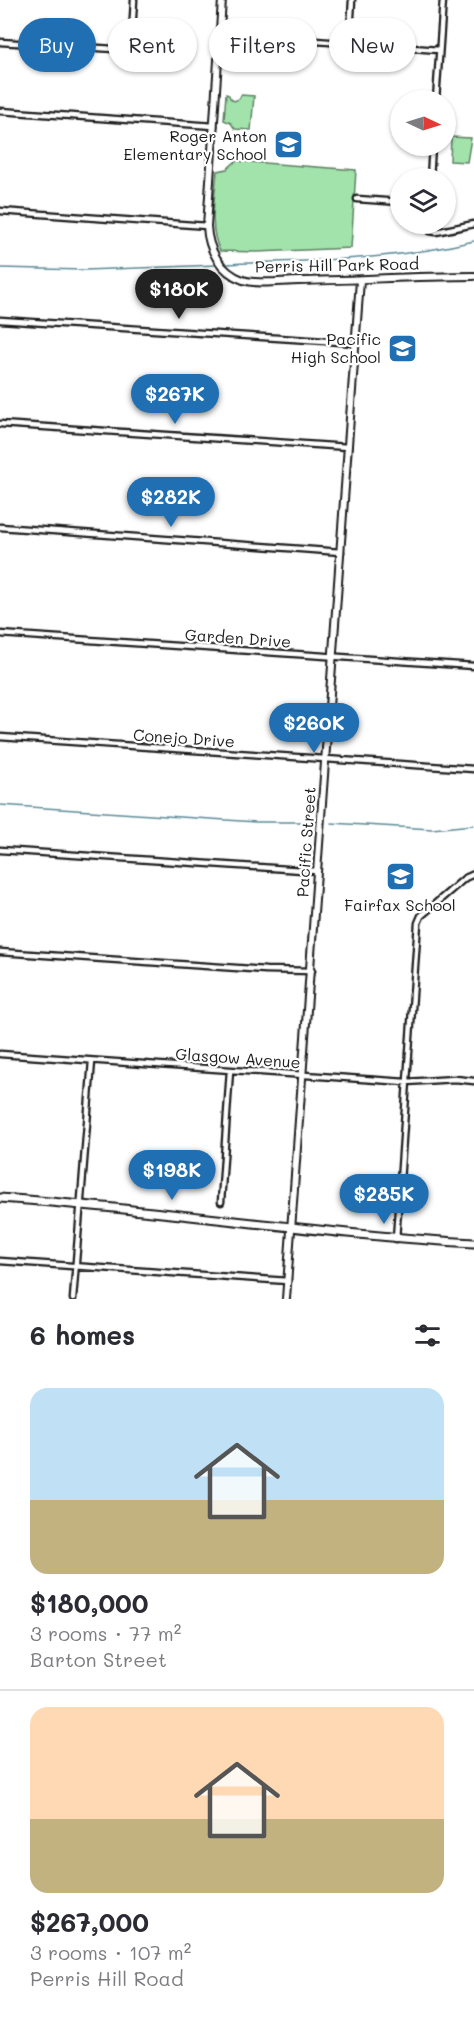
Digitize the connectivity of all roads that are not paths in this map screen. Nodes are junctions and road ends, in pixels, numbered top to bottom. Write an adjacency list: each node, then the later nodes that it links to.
1 (134, 0): 8 (street)
2 (352, 0): 6 (street)
3 (443, 0): 9 (street)
4 (219, 1): 5 (street)
5 (219, 18)
6 (351, 18)
7 (317, 41): 9 (street)
8 (0, 42)
9 (440, 50): 11 (street)
10 (217, 72): 13 (street)
11 (437, 90)
12 (0, 111): 13 (street)
13 (214, 126): 18 (street)
14 (357, 199): 15 (street)
15 (390, 201)
16 (0, 211): 18 (street)
17 (474, 224): 19 (street)
18 (207, 226): 21 (street, Perris Hill Park Road)
19 (456, 228)
20 (474, 276): 21 (street, Perris Hill Park Road)
21 (360, 280): 23 (street, Pacific Street)
22 (0, 320): 23 (street)
23 (356, 343): 25 (street, Pacific Street)
24 (0, 424): 25 (street)
25 (348, 447): 27 (street, Pacific Street)
26 (0, 527): 27 (street)
27 (340, 552): 29 (street, Pacific Street)
28 (0, 634): 29 (street, Garden Drive)
29 (333, 656): 30 (street, Garden Drive); 32 (street, Pacific Street)
30 (474, 666)
31 (0, 737): 32 (street, Conejo Drive)
32 (325, 759): 33 (street, Conejo Drive); 35 (street, Pacific Street)
33 (474, 769)
34 (0, 850): 35 (street)
35 (317, 871): 38 (street, Pacific Street)
36 (474, 874): 44 (street)
37 (0, 952): 38 (street)
38 (312, 971): 42 (street, Pacific Street)
39 (0, 1054): 40 (street, Glasgow Avenue)
40 (92, 1061): 41 (street, Glasgow Avenue); 47 (street)
41 (230, 1070): 42 (street, Glasgow Avenue); 46 (street)
42 (303, 1075): 44 (street, Glasgow Avenue); 48 (street, Pacific Street)
43 (474, 1081): 44 (street, Glasgow Avenue)
44 (406, 1082): 49 (street)
45 (0, 1198): 47 (main road)
46 (221, 1202)
47 (80, 1204): 48 (main road); 52 (street)
48 (291, 1228): 49 (main road); 53 (street, Pacific Street)
49 (396, 1239): 50 (main road)
50 (474, 1244)
51 (0, 1261): 52 (street)
52 (75, 1266): 53 (street); 54 (street)
53 (288, 1281): 55 (street, Pacific Street)
54 (73, 1299)
55 (286, 1299)

